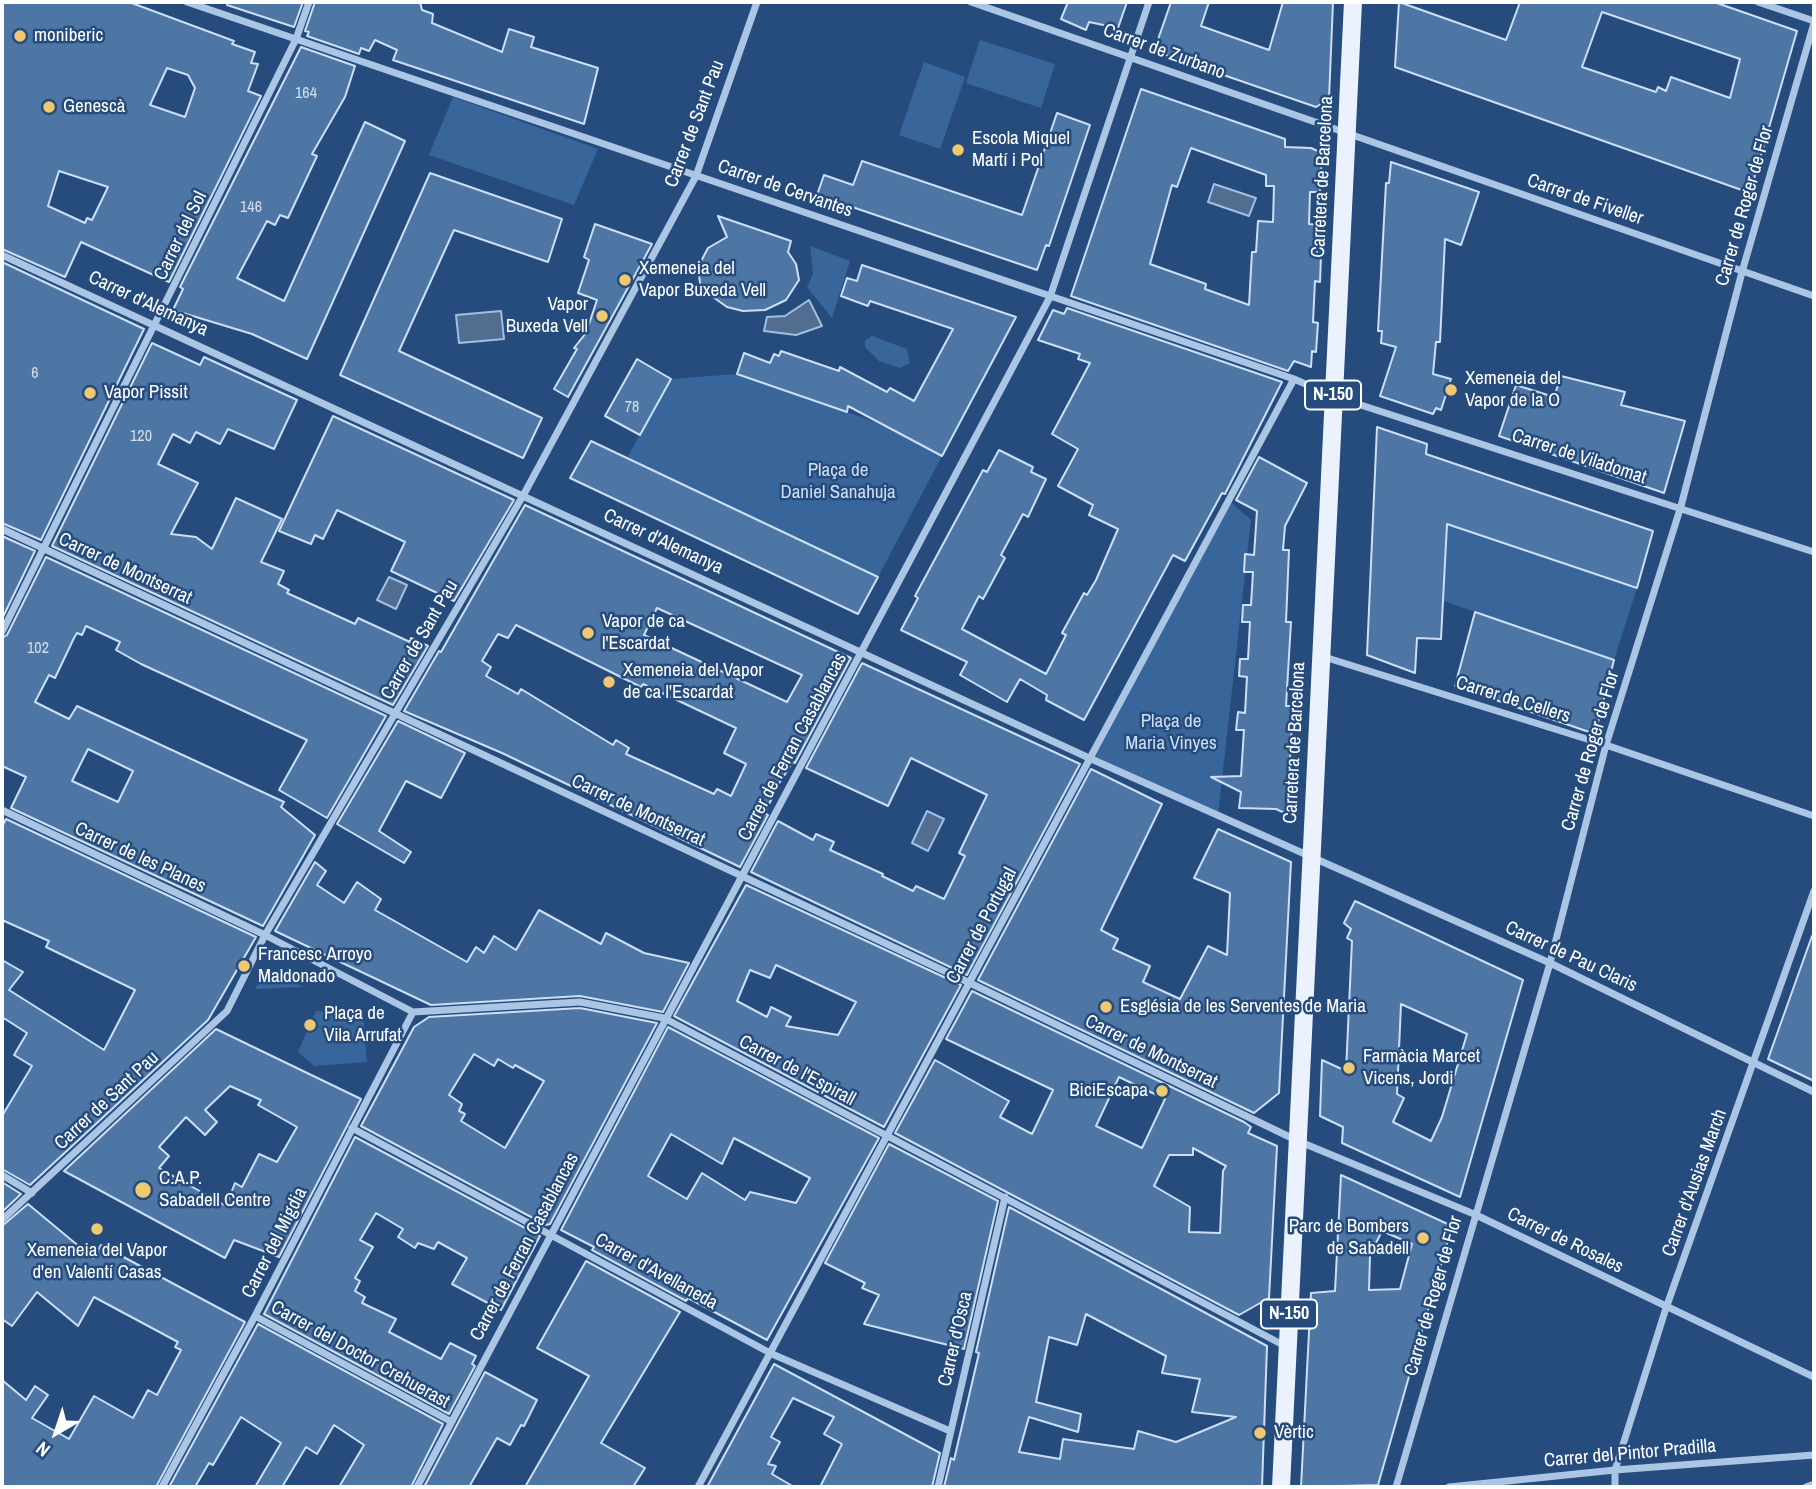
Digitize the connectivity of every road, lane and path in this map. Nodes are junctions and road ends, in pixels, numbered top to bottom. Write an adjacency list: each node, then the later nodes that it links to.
1 (187, 2): 9 (street, Carrer de Cervantes)
2 (309, 2): 9 (street, Carrer del Sol)
3 (757, 2): 12 (street, Carrer de Sant Pau)
4 (971, 2): 10 (street, Carrer de Zurbano)
5 (1149, 2): 10 (street, Carrer de Ferran Casablancas)
6 (1353, 2): 11 (main road, Carretera de Barcelona / N-150)
7 (1758, 2): 8 (street)
8 (1814, 22): 14 (street, Carrer de Roger de Flor)
9 (296, 39): 12 (street, Carrer de Cervantes); 17 (street, Carrer del Sol)
10 (1130, 56): 11 (street, Carrer de Zurbano); 16 (street, Carrer de Ferran Casablancas)
11 (1345, 133): 14 (street, Carrer de Fiveller); 19 (main road, Carretera de Barcelona / N-150)
12 (696, 176): 16 (street, Carrer de Cervantes); 20 (street, Carrer de Sant Pau)
13 (2, 255): 17 (street, Carrer d'Alemanya)
14 (1742, 272): 15 (street, Carrer de Fiveller); 21 (street, Carrer de Roger de Flor)
15 (1814, 296)
16 (1051, 297): 18 (street, Carrer de Cervantes); 26 (street, Carrer de Ferran Casablancas)
17 (155, 325): 20 (street, Carrer d'Alemanya); 23 (street, Carrer del Sol)
18 (1294, 379): 19 (street, Carrer de Cervantes); 30 (street, Carrer de Portugal)
19 (1334, 396): 21 (street, Carrer de Viladomat); 27 (main road, Carretera de Barcelona / N-150)
20 (524, 494): 26 (street, Carrer d'Alemanya); 28 (street, Carrer de Sant Pau)
21 (1681, 506): 24 (street, Carrer de Viladomat); 29 (street, Carrer de Roger de Flor)
22 (2, 529): 23 (street, Carrer de Montserrat)
23 (43, 549): 25 (street, Carrer del Sol); 28 (street, Carrer de Montserrat)
24 (1814, 552)
25 (2, 632)
26 (862, 652): 30 (street, Carrer d'Alemanya); 34 (street, Carrer de Ferran Casablancas)
27 (1321, 656): 29 (street, Carrer de Cellers); 33 (main road, Carretera de Barcelona / N-150)
28 (396, 713): 34 (street, Carrer de Montserrat); 36 (street, Carrer de Sant Pau)
29 (1606, 745): 32 (street, Carrer de Cellers); 37 (street, Carrer de Roger de Flor)
30 (1089, 758): 33 (street, Carrer d'Alemanya); 38 (street, Carrer de Portugal)
31 (2, 810): 36 (street, Carrer de les Planes)
32 (1814, 816)
33 (1311, 856): 37 (street, Carrer de Pau Claris); 45 (main road, Carretera de Barcelona / N-150)
34 (741, 877): 38 (street, Carrer de Montserrat); 40 (street, Carrer de Ferran Casablancas)
35 (1814, 891): 41 (street, Carrer d'Ausias March)
36 (265, 935): 39 (street); 47 (street, Carrer de Sant Pau)
37 (1550, 963): 41 (street, Carrer de Pau Claris); 49 (street, Carrer de Roger de Flor)
38 (970, 983): 44 (street, Carrer de Portugal); 45 (street, Carrer de Montserrat)
39 (413, 1012): 40 (street, Carrer de l'Espirall); 43 (street, Carrer del Migdia)
40 (664, 1018): 44 (street, Carrer de l'Espirall); 51 (street, Carrer de Ferran Casablancas)
41 (1756, 1063): 42 (street, Carrer de Pau Claris); 52 (street, Carrer d'Ausias March)
42 (1814, 1092)
43 (352, 1128): 51 (street, Carrer d'Avellaneda); 53 (street, Carrer del Migdia)
44 (886, 1136): 48 (street, Carrer de l'Espirall); 55 (street, Carrer de Portugal)
45 (1298, 1141): 49 (street, Carrer de Rosales); 54 (main road, Carretera de Barcelona / N-150)
46 (2, 1175): 47 (street)
47 (32, 1193): 50 (street, Carrer de Sant Pau)
48 (1005, 1197): 54 (street, Carrer de l'Espirall); 58 (street, Carrer d'Osca)
49 (1474, 1214): 52 (street, Carrer de Rosales); 67 (street, Carrer de Roger de Flor)
50 (2, 1220)
51 (551, 1233): 55 (street, Carrer d'Avellaneda); 57 (street, Carrer de Ferran Casablancas)
52 (1666, 1308): 56 (street, Carrer de Rosales); 60 (street, Carrer d'Ausias March)
53 (255, 1315): 57 (street, Carrer del Doctor Crehuerast); 62 (street, Carrer del Migdia)
54 (1287, 1346): 66 (main road, Carretera de Barcelona / N-150)
55 (772, 1354): 58 (street, Carrer d'Avellaneda); 64 (street, Carrer de Portugal)
56 (1814, 1377)
57 (450, 1421): 63 (street, Carrer de Ferran Casablancas)
58 (950, 1431): 65 (street, Carrer d'Osca)
59 (1814, 1455): 60 (street, Carrer del Pintor Pradilla)
60 (1615, 1470): 68 (street, Carrer del Pintor Pradilla); 69 (street, Carrer d'Ausias March)
61 (1814, 1485): 70 (street)
62 (162, 1487)
63 (416, 1487)
64 (698, 1487)
65 (938, 1487)
66 (1281, 1487)
67 (1396, 1487)
68 (1449, 1487)
69 (1615, 1487)
70 (1806, 1487)

